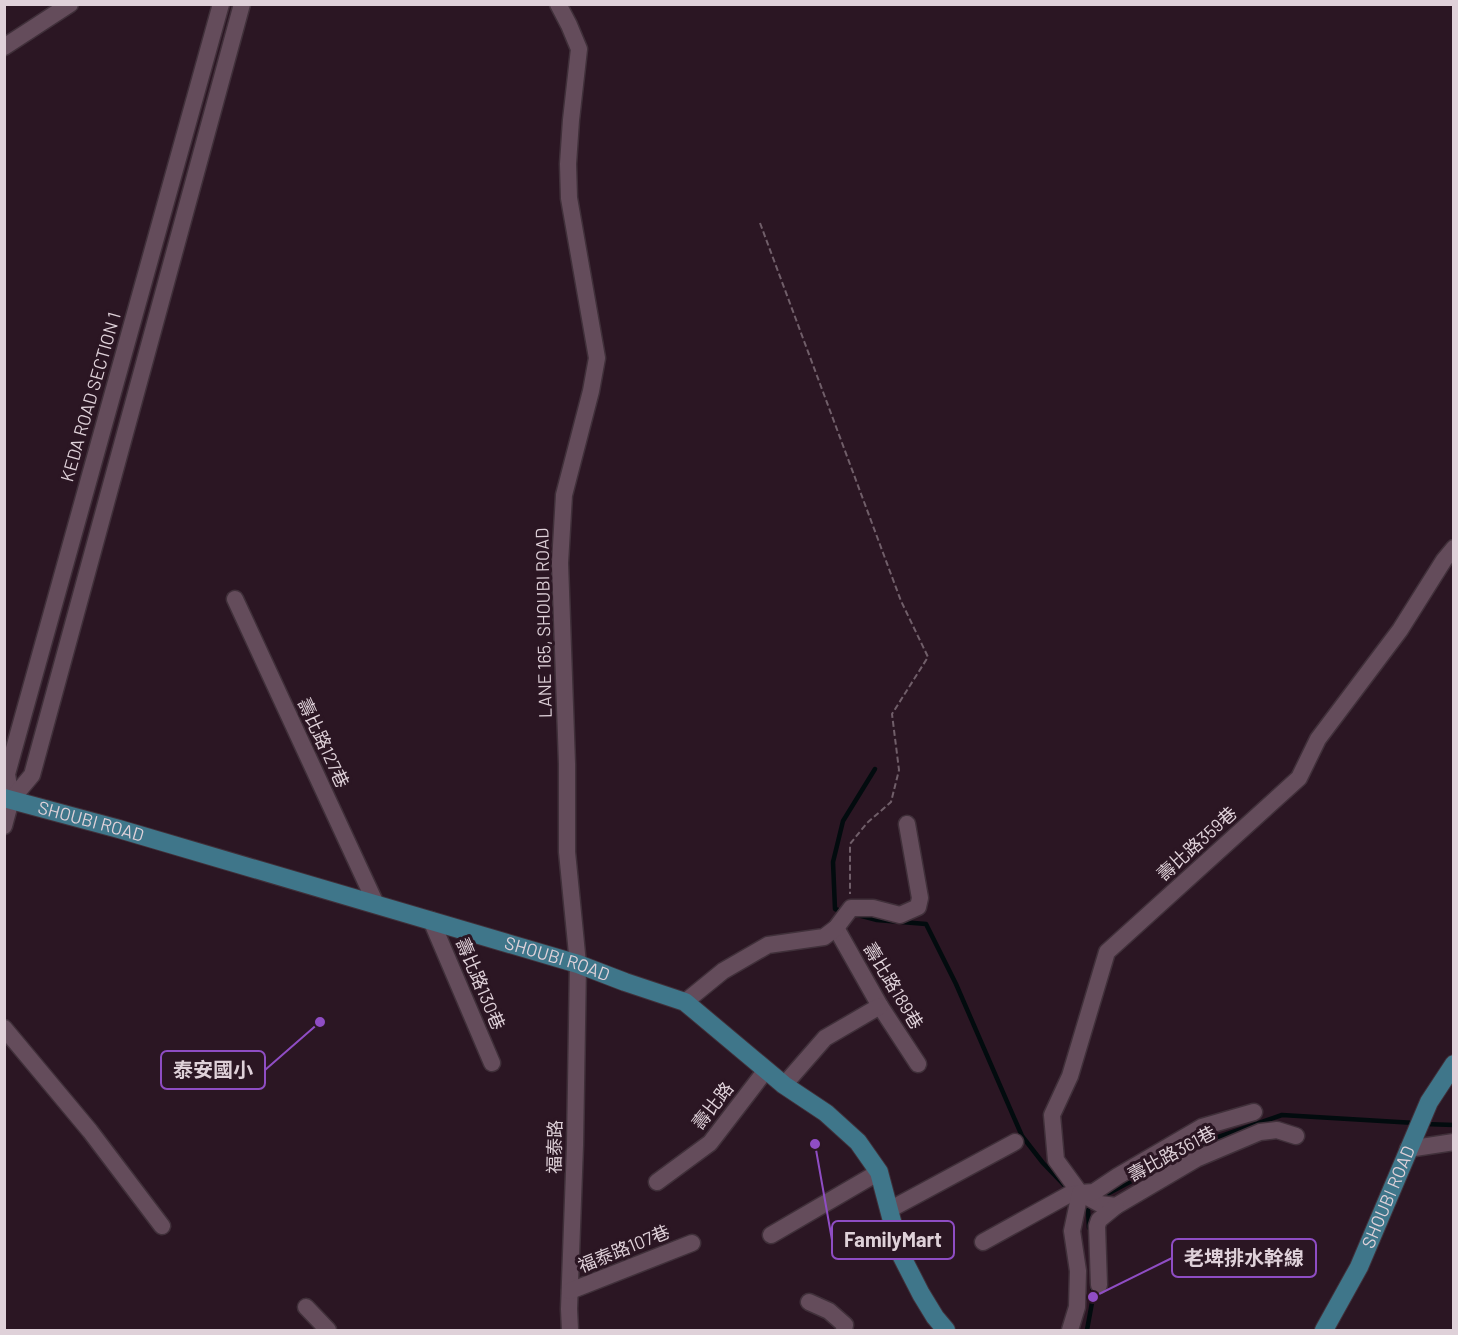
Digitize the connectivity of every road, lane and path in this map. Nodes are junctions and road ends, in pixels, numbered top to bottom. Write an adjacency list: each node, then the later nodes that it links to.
1 (70, 4): 5 (street)
2 (221, 4): 9 (street, KEDA ROAD SECTION 1)
3 (242, 4): 9 (street)
4 (558, 4): 16 (street, LANE 165, SHOUBI ROAD)
5 (4, 47)
6 (759, 223): 13 (path)
7 (1454, 548): 32 (street, 壽比路359巷)
8 (235, 599): 12 (street, 壽比路127巷)
9 (8, 799): 11 (street); 12 (main road, SHOUBI ROAD)
10 (907, 825): 13 (street)
11 (4, 826)
12 (376, 904): 14 (main road, SHOUBI ROAD)
13 (851, 908): 15 (street)
14 (431, 920): 16 (main road, SHOUBI ROAD); 20 (street, 壽比路130巷)
15 (836, 928): 17 (street); 18 (street, 壽比路189巷)
16 (578, 964): 17 (main road, SHOUBI ROAD); 39 (street, 福泰路)
17 (685, 1002): 23 (main road, SHOUBI ROAD)
18 (880, 1005): 21 (street, 壽比路189巷); 24 (street)
19 (4, 1028): 34 (street)
20 (492, 1064)
21 (918, 1064)
22 (1454, 1064): 29 (main road, SHOUBI ROAD)
23 (766, 1070): 24 (main road, SHOUBI ROAD); 31 (street, 壽比路)
24 (784, 1085): 30 (main road, SHOUBI ROAD)
25 (1254, 1112): 32 (street)
26 (1296, 1137): 32 (street, 壽比路361巷)
27 (1015, 1142): 33 (street)
28 (1454, 1142): 29 (street)
29 (1408, 1149): 47 (main road, SHOUBI ROAD)
30 (879, 1172): 33 (main road, SHOUBI ROAD); 35 (street)
31 (657, 1182)
32 (1096, 1200): 36 (street); 38 (street); 46 (street)
33 (889, 1210): 45 (main road, SHOUBI ROAD)
34 (162, 1226)
35 (771, 1235)
36 (983, 1242)
37 (692, 1243): 39 (street, 福泰路107巷)
38 (1099, 1285)
39 (570, 1291): 43 (street, 福泰路)
40 (809, 1302): 44 (street)
41 (306, 1307): 42 (street)
42 (328, 1330)
43 (570, 1330)
44 (844, 1330)
45 (946, 1330)
46 (1070, 1330)
47 (1324, 1330)

